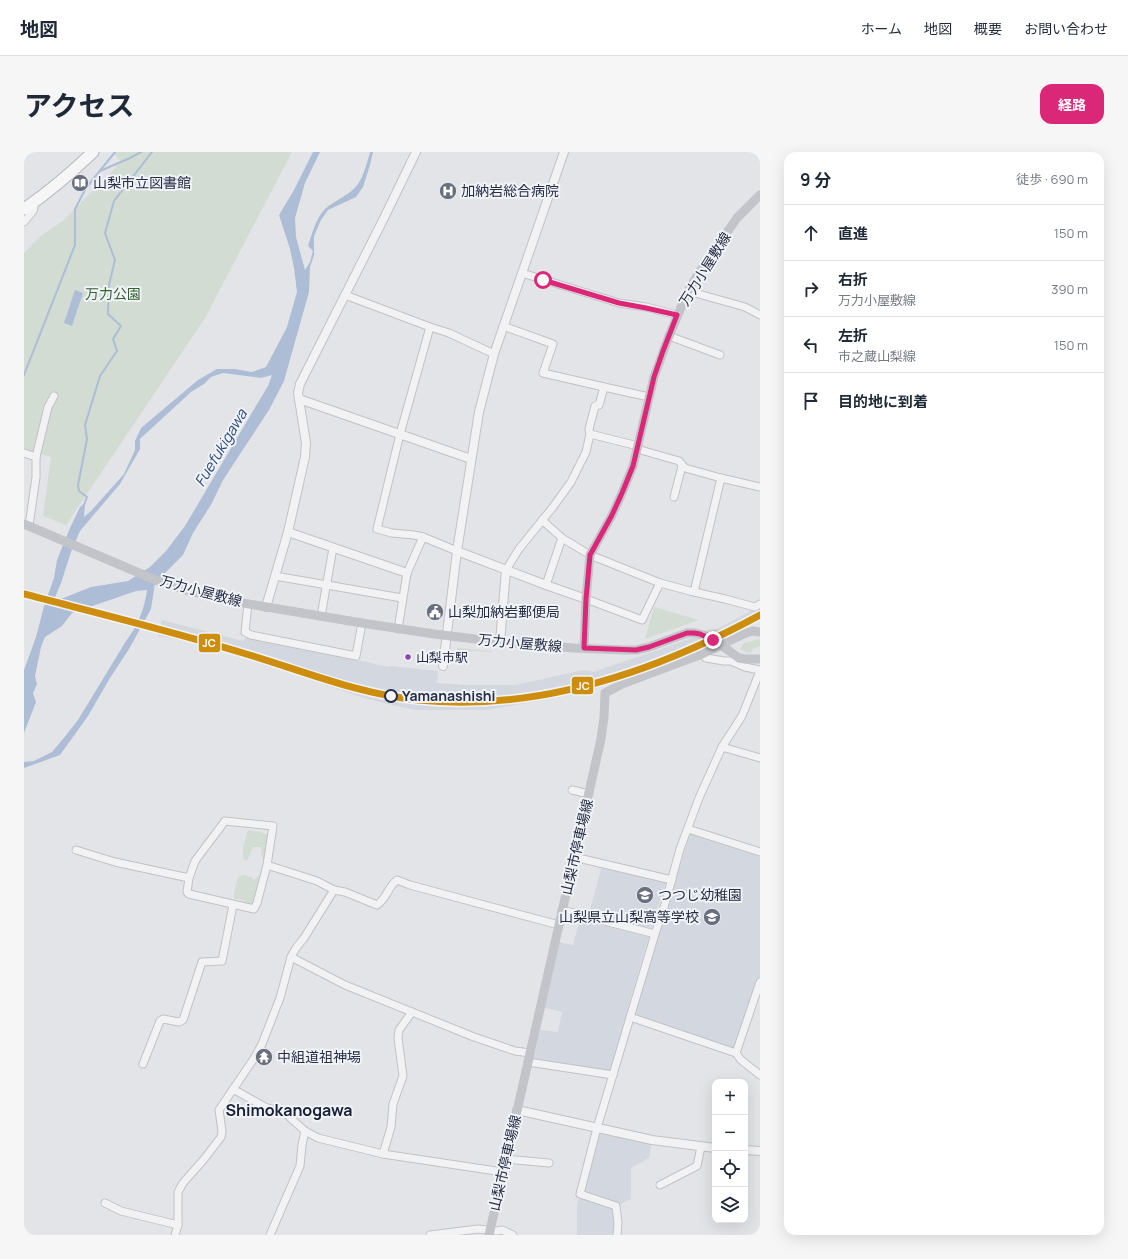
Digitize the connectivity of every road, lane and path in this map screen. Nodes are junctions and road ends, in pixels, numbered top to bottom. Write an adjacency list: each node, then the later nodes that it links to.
1 (92, 152): 5 (highway)
2 (416, 152): 10 (street)
3 (564, 152): 8 (street)
4 (760, 195): 9 (main road, 万力小屋敷線)
5 (35, 202): 6 (highway); 7 (street)
6 (24, 209)
7 (24, 222)
8 (522, 273): 11 (street); 13 (street)
9 (688, 291): 11 (main road, 万力小屋敷線); 12 (street)
10 (345, 296): 14 (street); 21 (street)
11 (677, 315): 15 (main road, 万力小屋敷線)
12 (760, 315)
13 (503, 326): 16 (street); 18 (street)
14 (430, 328): 16 (street); 22 (street)
15 (669, 336): 17 (street); 20 (main road, 万力小屋敷線)
16 (494, 354): 27 (street)
17 (720, 355)
18 (604, 387): 20 (street); 23 (street)
19 (54, 396): 26 (street)
20 (649, 397): 24 (main road, 万力小屋敷線)
21 (299, 399): 22 (street); 34 (street)
22 (400, 434): 27 (street); 35 (street)
23 (590, 434): 24 (street); 32 (street)
24 (638, 448): 28 (street); 39 (main road, 万力小屋敷線)
25 (24, 453): 26 (street)
26 (36, 457): 33 (street)
27 (471, 459): 38 (street)
28 (682, 466): 29 (street); 31 (street)
29 (721, 478): 30 (street); 46 (street)
30 (760, 487)
31 (674, 497)
32 (542, 520): 36 (street); 40 (street)
33 (29, 526): 49 (main road, 万力小屋敷線)
34 (288, 532): 37 (street); 42 (street)
35 (423, 537): 38 (street); 41 (street)
36 (562, 538): 39 (street); 45 (street)
37 (333, 548): 41 (street); 44 (street)
38 (457, 551): 40 (street); 56 (street)
39 (590, 555): 43 (street); 48 (main road, 万力小屋敷線)
40 (506, 570): 45 (street); 57 (street)
41 (407, 573): 47 (street)
42 (275, 576): 44 (street); 51 (street)
43 (660, 583): 46 (street); 48 (street)
44 (326, 585): 47 (street); 52 (street)
45 (546, 585): 48 (street)
46 (694, 592): 50 (street)
47 (402, 598): 54 (street)
48 (586, 599): 58 (main road, 万力小屋敷線)
49 (248, 604): 51 (main road, 万力小屋敷線); 53 (street)
50 (760, 604)
51 (266, 607): 52 (main road, 万力小屋敷線)
52 (321, 616): 53 (main road, 万力小屋敷線)
53 (362, 623): 54 (main road, 万力小屋敷線)
54 (398, 629): 56 (main road, 万力小屋敷線)
55 (760, 632): 59 (main road, 山梨市停車場線)
56 (446, 636): 57 (main road, 万力小屋敷線); 61 (street)
57 (500, 642): 58 (main road, 万力小屋敷線)
58 (584, 648): 60 (main road, bridge)
59 (702, 654): 62 (street); 66 (main road, 山梨市停車場線)
60 (760, 659)
61 (443, 666)
62 (760, 671): 63 (street)
63 (722, 747): 64 (street); 67 (street)
64 (760, 758)
65 (572, 790): 66 (street)
66 (589, 794): 70 (main road, 山梨市停車場線)
67 (688, 829): 69 (street); 73 (street)
68 (76, 850): 72 (street)
69 (760, 852)
70 (574, 857): 73 (street); 76 (main road, 山梨市停車場線)
71 (267, 865): 72 (street); 74 (street); 75 (street)
72 (189, 878): 75 (street)
73 (672, 880): 78 (street)
74 (334, 890): 77 (street); 79 (street)
75 (233, 905): 86 (street)
76 (562, 910): 77 (main road, 山梨市停車場線); 78 (street)
77 (559, 925): 83 (main road, 山梨市停車場線)
78 (655, 934): 82 (street)
79 (291, 957): 81 (street); 89 (street)
80 (760, 982): 84 (street)
81 (412, 1012): 83 (street); 97 (street)
82 (630, 1017): 84 (street); 87 (street)
83 (530, 1053): 85 (main road, 山梨市停車場線)
84 (736, 1053): 88 (street)
85 (528, 1062): 87 (street); 90 (main road, 山梨市停車場線)
86 (142, 1064)
87 (613, 1075): 91 (street)
88 (760, 1075)
89 (233, 1089): 92 (street); 103 (street)
90 (517, 1110): 91 (street); 98 (main road, 山梨市停車場線)
91 (597, 1128): 93 (street); 109 (street)
92 (305, 1131): 97 (street); 106 (street)
93 (701, 1147): 94 (street); 101 (street)
94 (712, 1148)
95 (748, 1150): 96 (street)
96 (760, 1151)
97 (383, 1154): 100 (street)
98 (506, 1159): 99 (street); 100 (main road, 山梨市停車場線)
99 (549, 1163)
100 (503, 1172): 104 (main road, 山梨市停車場線)
101 (660, 1185)
102 (105, 1203): 103 (street)
103 (178, 1225): 105 (street)
104 (489, 1233): 107 (street); 108 (street)
105 (175, 1235)
106 (270, 1235)
107 (430, 1235)
108 (513, 1235)
109 (617, 1235)

